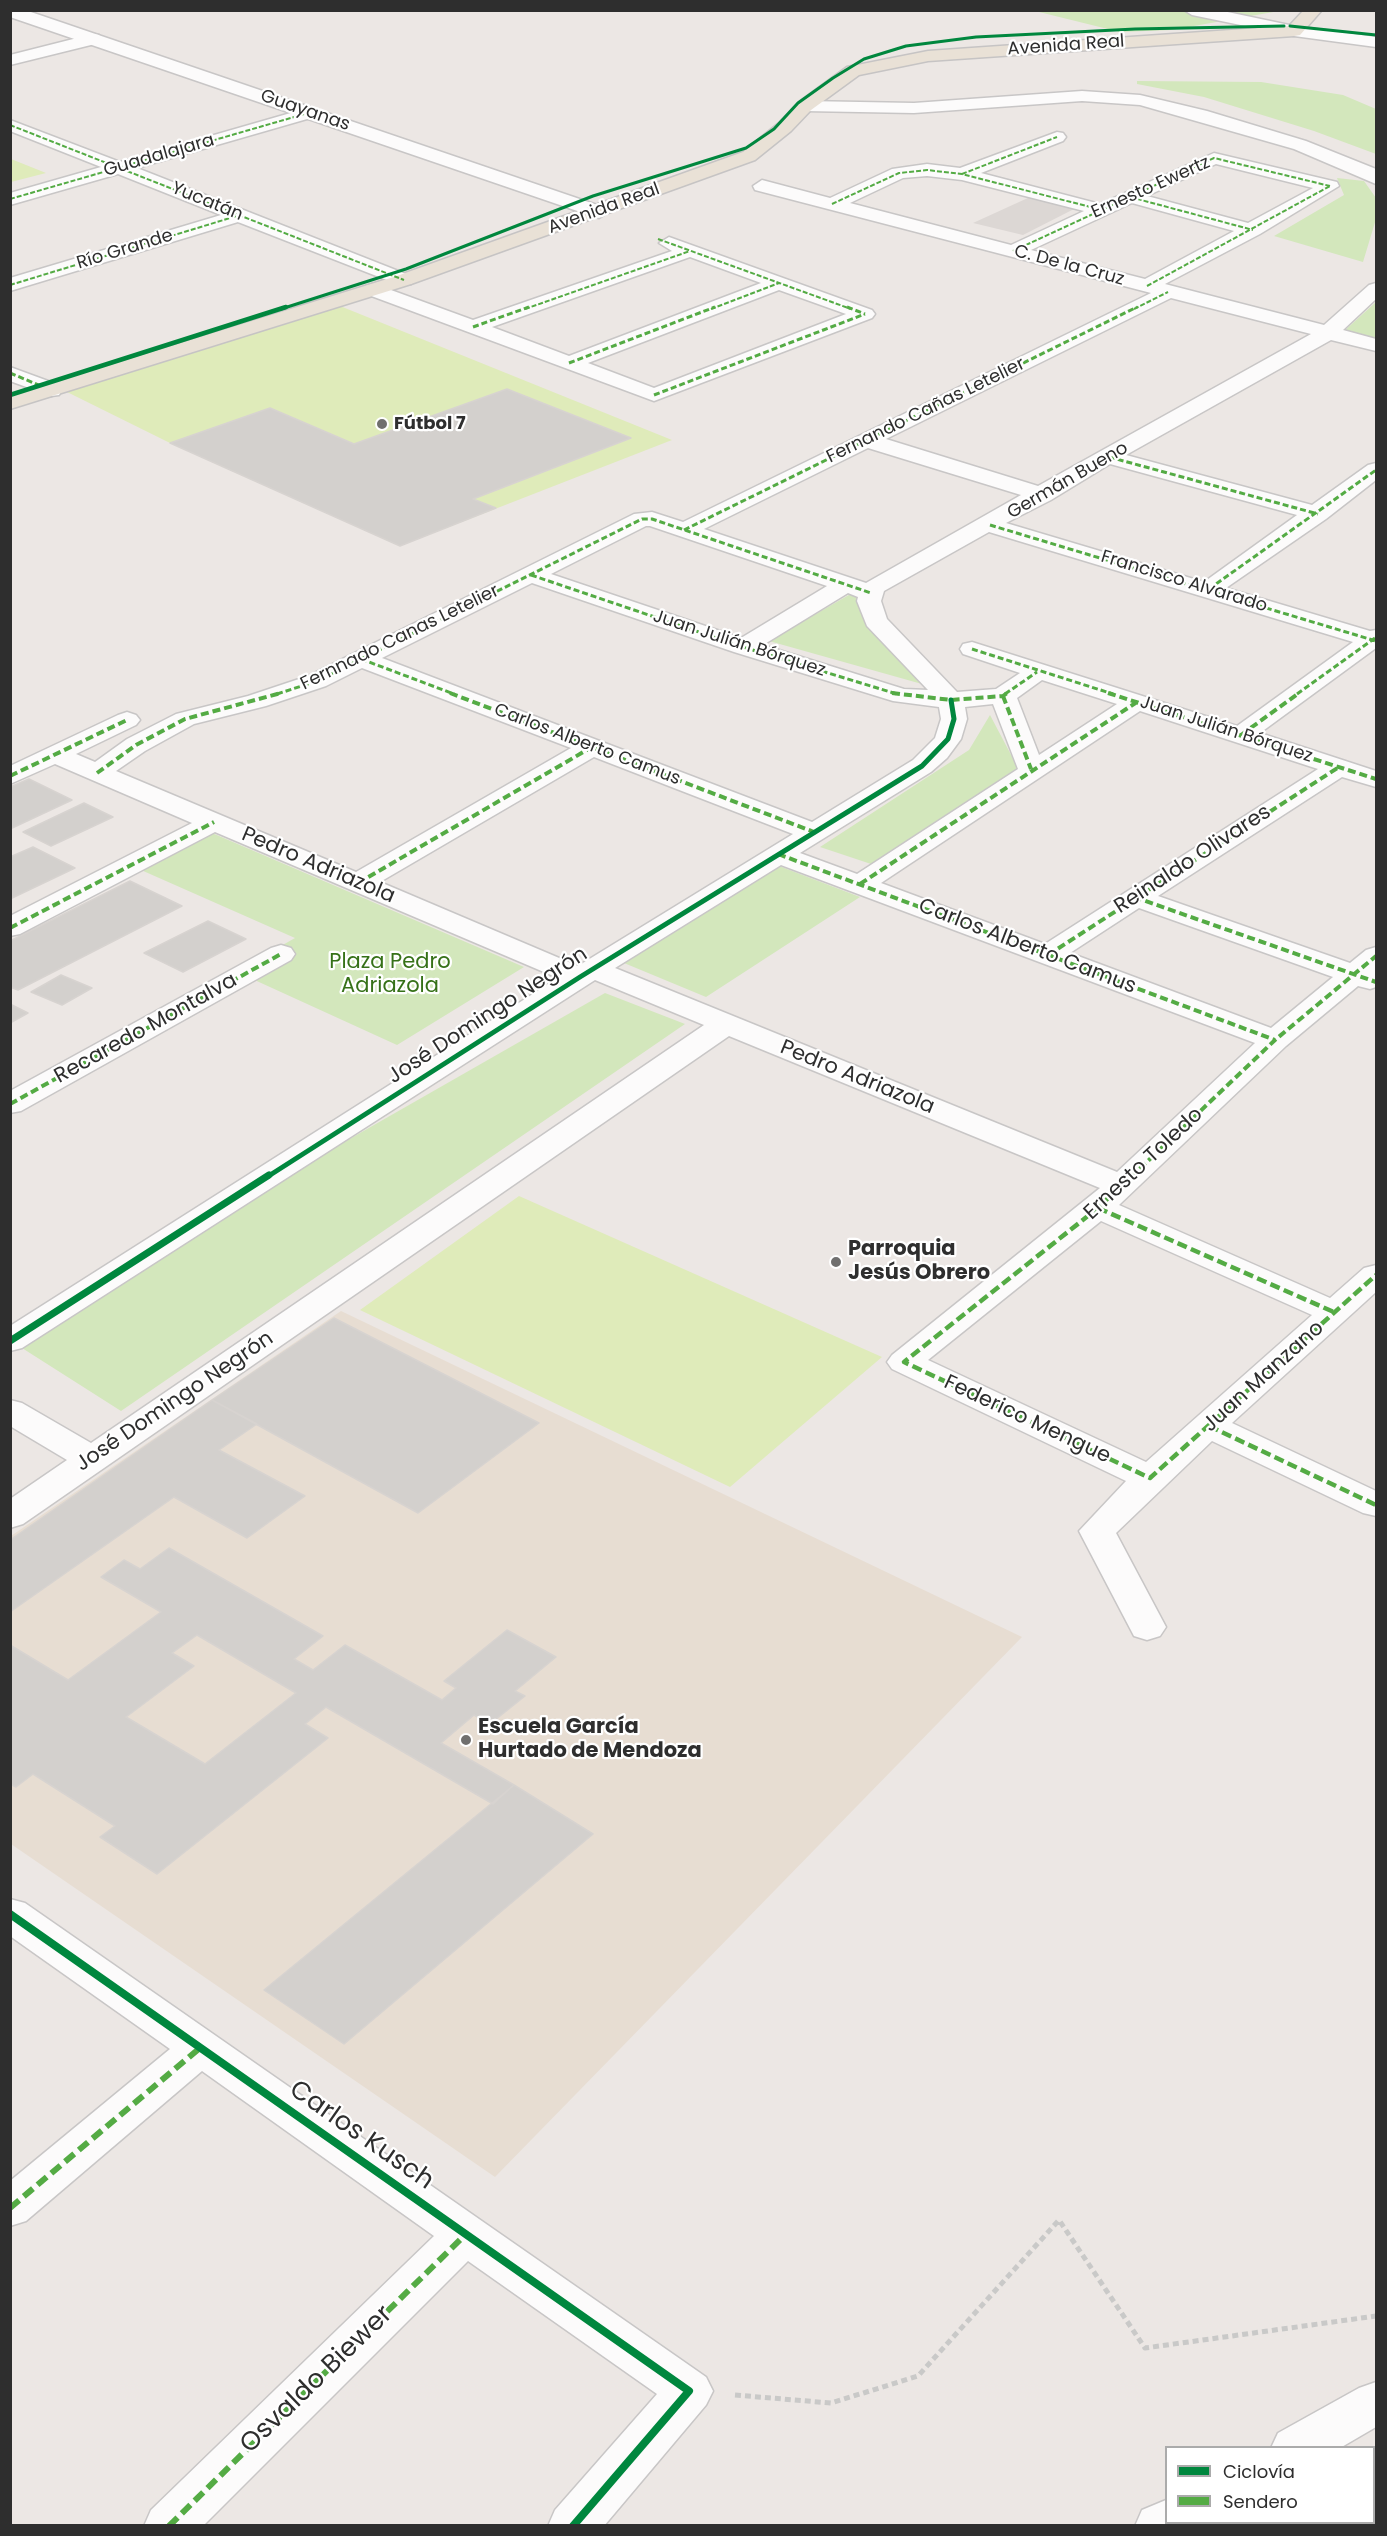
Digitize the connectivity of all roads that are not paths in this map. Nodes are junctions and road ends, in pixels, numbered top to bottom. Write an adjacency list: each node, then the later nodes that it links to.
1 (1192, 10): 4 (street)
2 (1314, 10): 4 (main road)
3 (10, 11): 5 (street, Guayanas)
4 (1294, 31): 6 (street); 8 (main road, Avenida Real)
5 (93, 39): 7 (street); 10 (street, Guayanas)
6 (1377, 42)
7 (10, 60)
8 (805, 106): 9 (street); 12 (main road, Avenida Real)
9 (914, 108): 12 (street); 16 (street)
10 (308, 113): 14 (street, Guadalajara); 23 (street, Guayanas)
11 (10, 125): 14 (street, Yucatán)
12 (785, 127): 23 (main road, Avenida Real)
13 (1057, 137): 15 (street)
14 (119, 168): 20 (street, Guadalajara); 24 (street, Yucatán)
15 (962, 174): 21 (street); 22 (street)
16 (1377, 180)
17 (762, 186): 21 (street, C. De la Cruz)
18 (1330, 186): 19 (street, Ernesto Ewertz); 25 (street, Fernando Cañas Letelier)
19 (1130, 197): 22 (street, Ernesto Ewertz); 25 (street)
20 (10, 199)
21 (832, 204): 28 (street, C. De la Cruz)
22 (1102, 210): 28 (street, Ernesto Ewertz)
23 (599, 212): 29 (main road, Avenida Real)
24 (240, 215): 29 (street, Yucatán); 31 (street, Río Grande)
25 (1253, 230): 32 (street, Fernando Cañas Letelier)
26 (658, 239): 27 (street)
27 (690, 250): 30 (street); 35 (street)
28 (1013, 251): 32 (street, C. De la Cruz)
29 (404, 280): 34 (main road, Avenida Real)
30 (779, 283): 38 (street); 38 (street)
31 (10, 285)
32 (1158, 289): 36 (street, C. De la Cruz); 42 (street, Fernando Cañas Letelier)
33 (1377, 289): 36 (street, Germán Bueno)
34 (373, 290): 35 (street); 40 (main road, Avenida Real)
35 (473, 327): 38 (street)
36 (1328, 333): 37 (street, C. De la Cruz); 43 (street, Germán Bueno)
37 (1377, 345)
38 (569, 363)
39 (10, 373): 40 (street)
40 (51, 390): 41 (main road, Avenida Real)
41 (10, 403)
42 (866, 440): 45 (street); 48 (street, Fernando Cañas Letelier)
43 (1109, 457): 45 (street, Germán Bueno); 46 (street)
44 (1377, 470): 46 (street)
45 (1043, 495): 47 (street, Germán Bueno)
46 (1318, 514): 51 (street)
47 (990, 525): 51 (street, Francisco Alvarado); 52 (street, Germán Bueno)
48 (684, 530): 49 (street, Fernnado Canas Letelier); 50 (street)
49 (531, 575): 54 (street, Juan Julián Bórquez); 56 (street, Fernnado Canas Letelier)
50 (847, 584): 52 (street); 54 (street)
51 (1209, 589): 53 (street, Francisco Alvarado)
52 (871, 592): 59 (street)
53 (1375, 639): 62 (street)
54 (743, 646): 59 (street, Juan Julián Bórquez)
55 (972, 649): 57 (street, Juan Julián Bórquez)
56 (361, 659): 63 (street, Carlos Alberto Camus); 67 (street, Fernnado Canas Letelier)
57 (1037, 672): 58 (street); 60 (street, Juan Julián Bórquez)
58 (1003, 696): 59 (street); 66 (street)
59 (951, 700): 71 (street, José Domingo Negrón)
60 (1137, 702): 62 (street, Juan Julián Bórquez); 66 (street)
61 (127, 720): 64 (street)
62 (1241, 735): 65 (street, Juan Julián Bórquez)
63 (592, 747): 71 (street, Carlos Alberto Camus); 73 (street)
64 (56, 755): 67 (street, Pedro Adriazola); 68 (street)
65 (1339, 767): 69 (street, Juan Julián Bórquez); 75 (street, Reinaldo Olivares)
66 (1031, 769): 74 (street)
67 (97, 772): 70 (street, Pedro Adriazola)
68 (10, 776)
69 (1377, 779)
70 (214, 822): 73 (street, Pedro Adriazola); 76 (street)
71 (814, 832): 72 (street, José Domingo Negrón)
72 (778, 854): 74 (street, Carlos Alberto Camus); 80 (street, José Domingo Negrón)
73 (358, 883): 80 (street, Pedro Adriazola)
74 (860, 884): 78 (street, Carlos Alberto Camus)
75 (1134, 897): 78 (street, Reinaldo Olivares); 79 (street)
76 (10, 928)
77 (281, 954): 83 (street, Recaredo Montalva)
78 (1048, 955): 82 (street, Carlos Alberto Camus)
79 (1369, 971): 82 (street, Ernesto Toledo)
80 (586, 973): 81 (street, Pedro Adriazola); 88 (street, José Domingo Negrón)
81 (726, 1024): 84 (street, Pedro Adriazola); 92 (street, José Domingo Negrón)
82 (1275, 1040): 84 (street, Ernesto Toledo)
83 (10, 1104)
84 (1123, 1186): 85 (street, Ernesto Toledo)
85 (1098, 1208): 87 (street); 89 (street, Ernesto Toledo)
86 (1377, 1275): 87 (street, Juan Manzano)
87 (1336, 1313): 91 (street, Juan Manzano)
88 (10, 1341)
89 (904, 1362): 93 (street, Federico Mengue)
90 (10, 1411): 92 (street)
91 (1209, 1426): 93 (street, Juan Manzano); 94 (street)
92 (93, 1459): 95 (street, José Domingo Negrón)
93 (1150, 1478): 96 (street, Juan Manzano)
94 (1377, 1505)
95 (10, 1516)
96 (1147, 1627)
97 (10, 1914): 98 (street, Carlos Kusch)
98 (201, 2048): 99 (street); 100 (street, Carlos Kusch)
99 (10, 2208)
100 (466, 2234): 103 (street, Osvaldo Biewer); 104 (street, Carlos Kusch)
101 (1377, 2403): 102 (street)
102 (1299, 2446)
103 (169, 2526)
104 (573, 2526)

